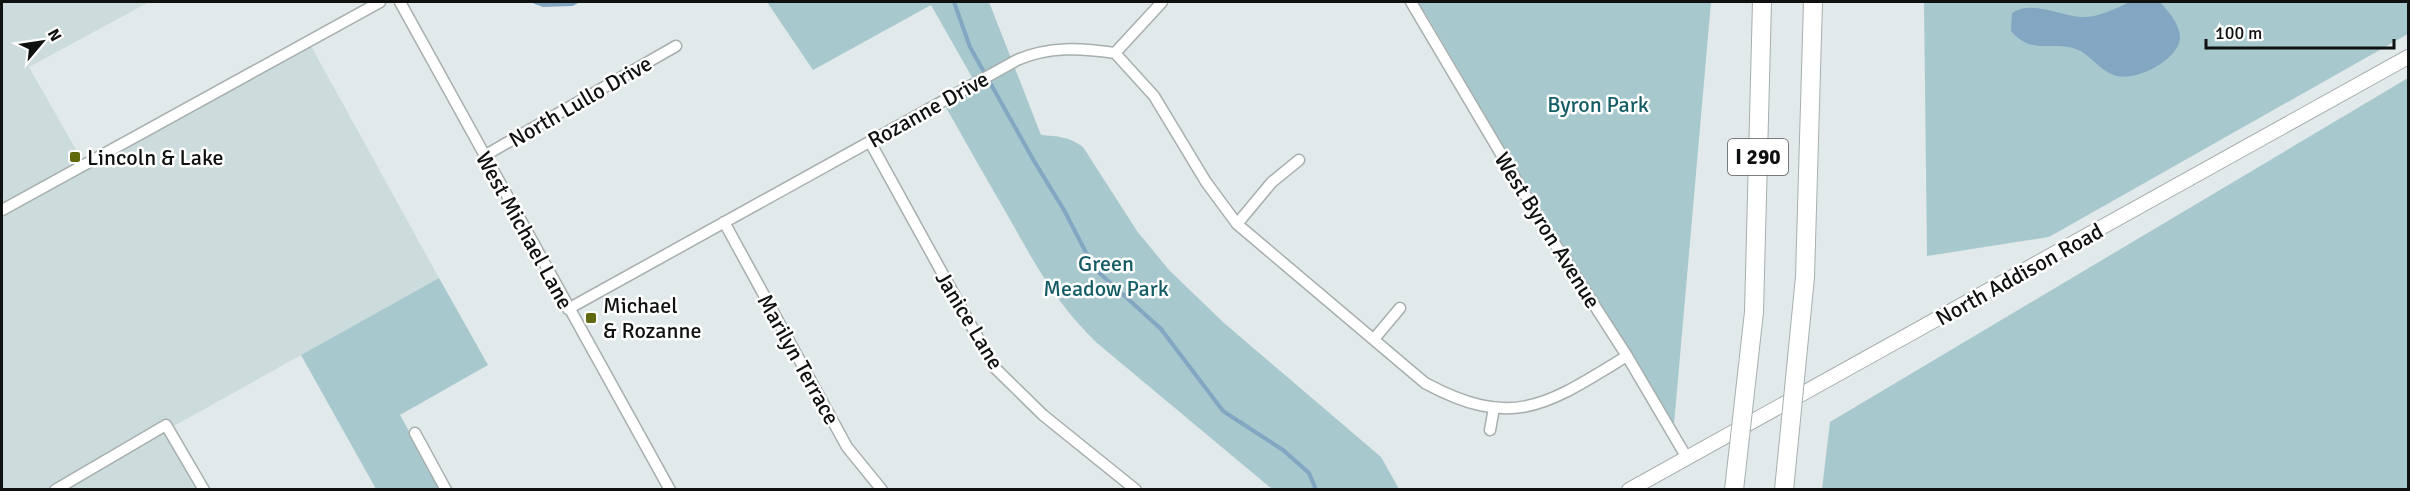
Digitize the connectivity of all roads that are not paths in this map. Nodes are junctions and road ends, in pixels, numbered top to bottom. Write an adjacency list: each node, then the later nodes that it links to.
1 (380, 2): 13 (street)
2 (400, 2): 11 (street, West Michael Lane)
3 (1162, 2): 8 (street)
4 (1411, 2): 19 (street, West Byron Avenue)
5 (1762, 2): 31 (highway, I 290, bridge)
6 (1813, 2): 32 (highway, I 290, bridge)
7 (676, 46): 11 (street, North Lullo Drive)
8 (1115, 53): 10 (street, Rozanne Drive); 15 (street)
9 (2409, 57): 23 (street, North Addison Road)
10 (870, 142): 14 (street, Rozanne Drive); 29 (street, Janice Lane)
11 (484, 156): 17 (street, West Michael Lane)
12 (1299, 160): 15 (street)
13 (2, 210)
14 (724, 222): 17 (street, Rozanne Drive); 28 (street, Marilyn Terrace)
15 (1237, 224): 18 (street)
16 (1400, 308): 18 (street)
17 (568, 309): 27 (street, West Michael Lane)
18 (1374, 339): 20 (street)
19 (1627, 356): 20 (street); 23 (street, West Byron Avenue)
20 (1494, 408): 21 (street)
21 (1490, 430)
22 (415, 433): 26 (street)
23 (1687, 458): 30 (street, North Addison Road)
24 (55, 489): 25 (street)
25 (204, 489)
26 (446, 489)
27 (670, 489)
28 (882, 489)
29 (1136, 489)
30 (1629, 489)
31 (1734, 489)
32 (1784, 489)

